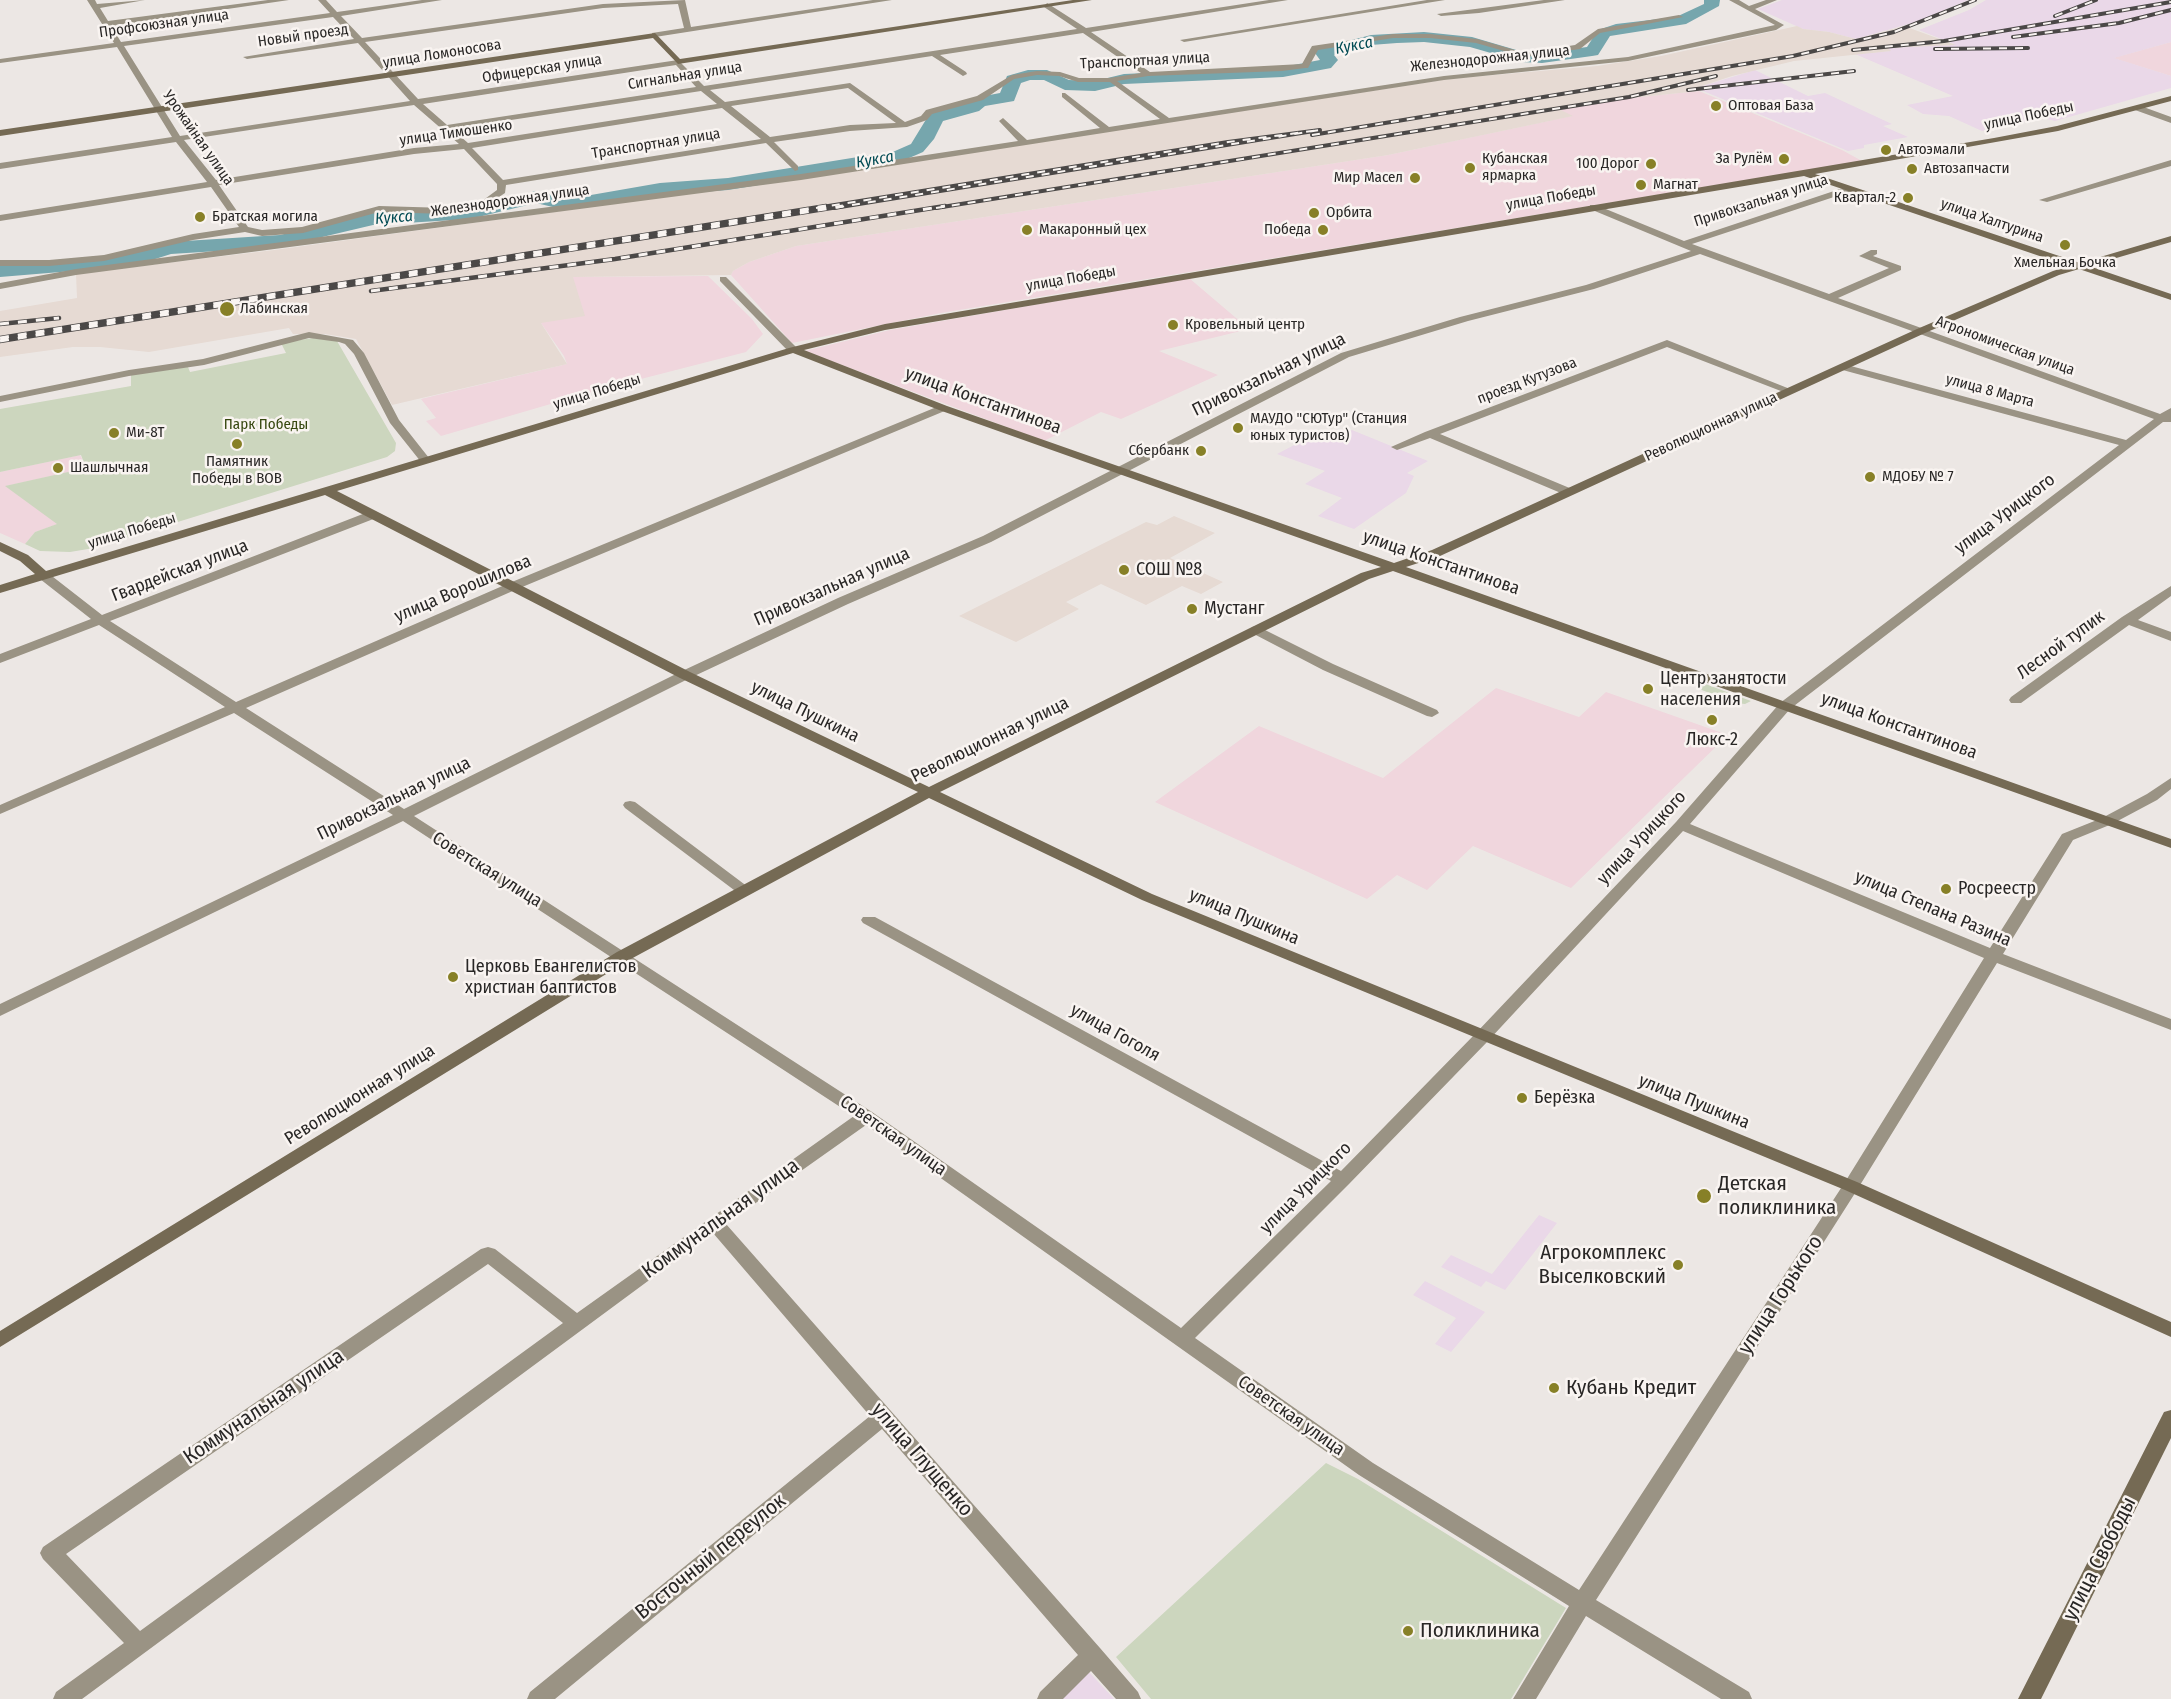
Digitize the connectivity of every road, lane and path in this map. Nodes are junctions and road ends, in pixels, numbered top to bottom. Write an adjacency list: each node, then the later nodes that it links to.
1 (141, 0): 14 (street)
2 (206, 0): 18 (street)
3 (285, 0): 18 (street)
4 (322, 0): 19 (street)
5 (438, 0): 19 (street, Профсоюзная улица)
6 (888, 0): 29 (street, улица Ломоносова)
7 (1088, 0): 16 (street, Офицерская улица)
8 (1284, 0): 21 (street, Сигнальная улица)
9 (1441, 0): 15 (street)
10 (1561, 0): 20 (street)
11 (1733, 0): 17 (street)
12 (1773, 0): 17 (street)
13 (681, 1): 29 (street); 34 (street, Новый проезд)
14 (94, 3): 24 (street, Урожайная улица)
15 (1428, 3): 20 (street); 30 (street)
16 (1047, 5): 26 (street); 39 (street, Офицерская улица)
17 (1750, 8): 51 (street, Железнодорожная улица)
18 (214, 9): 24 (street)
19 (336, 14): 34 (street); 35 (street, Профсоюзная улица)
20 (1442, 14): 23 (street)
21 (1181, 15): 25 (street); 26 (street, Сигнальная улица)
22 (1679, 17): 32 (street, Транспортная улица)
23 (1448, 22)
24 (105, 24): 35 (street, Урожайная улица)
25 (1200, 25)
26 (1081, 30): 36 (street, Сигнальная улица); 41 (street)
27 (1209, 30): 30 (street)
28 (1455, 30): 32 (street)
29 (687, 31): 31 (street, улица Ломоносова)
30 (1218, 34): 33 (street)
31 (655, 35): 39 (street); 42 (street, улица Ломоносова)
32 (1462, 39): 41 (street, Транспортная улица)
33 (1184, 40)
34 (362, 41): 37 (street, Новый проезд); 42 (street)
35 (120, 43): 38 (street, Профсоюзная улица); 50 (street, Урожайная улица)
36 (931, 52): 40 (street); 44 (street, Сигнальная улица)
37 (248, 57)
38 (0, 61)
39 (678, 62): 44 (street); 47 (street, Офицерская улица)
40 (963, 74)
41 (1148, 74): 54 (street, Транспортная улица)
42 (392, 75): 47 (street); 50 (street, улица Ломоносова)
43 (1114, 83): 51 (street)
44 (701, 87): 48 (street); 55 (street, Сигнальная улица)
45 (1065, 95): 56 (street)
46 (2171, 98): 49 (street, улица Победы)
47 (416, 102): 55 (street); 58 (street, Офицерская улица)
48 (726, 106): 54 (street, улица Тимошенко); 59 (street); 61 (street, улица Тимошенко)
49 (2138, 108): 52 (street); 65 (street, улица Победы)
50 (160, 109): 57 (street, улица Ломоносова); 58 (street, Урожайная улица)
51 (1167, 120): 56 (street, Железнодорожная улица)
52 (2171, 120)
53 (1003, 121): 60 (street)
54 (904, 125): 59 (street, Транспортная улица)
55 (443, 128): 61 (street)
56 (1106, 129): 60 (street, Железнодорожная улица)
57 (0, 133)
58 (178, 139): 63 (street, Офицерская улица); 67 (street, Урожайная улица)
59 (768, 140): 64 (street); 66 (street, Транспортная улица)
60 (1024, 142): 64 (street, Железнодорожная улица)
61 (466, 146): 66 (street); 67 (street, улица Тимошенко)
62 (2171, 163): 69 (street)
63 (0, 166)
64 (798, 173): 80 (street, Железнодорожная улица)
65 (1804, 173): 68 (street, улица Халтурина); 70 (street, улица Победы)
66 (501, 183): 72 (street, Железнодорожная улица)
67 (214, 184): 71 (street, улица Тимошенко); 72 (street, Урожайная улица)
68 (1850, 189): 74 (street, Привокзальная улица); 78 (street, улица Халтурина)
69 (2044, 200)
70 (1593, 207): 74 (street, Агрономическая улица); 84 (street, улица Победы)
71 (0, 218)
72 (245, 229): 77 (street, Железнодорожная улица)
73 (2171, 239): 78 (street, Революционная улица)
74 (1684, 244): 75 (street, Агрономическая улица)
75 (1700, 251): 82 (street, Агрономическая улица); 94 (street, Привокзальная улица)
76 (1874, 252): 82 (street)
77 (0, 264)
78 (2080, 267): 81 (street, улица Халтурина); 83 (street, Революционная улица)
79 (723, 279): 84 (street, улица Константинова)
80 (0, 286)
81 (2171, 297)
82 (1829, 298): 83 (street, Агрономическая улица)
83 (1921, 331): 85 (street, Революционная улица); 89 (street, Агрономическая улица)
84 (793, 350): 88 (street, улица Константинова); 93 (street, улица Победы)
85 (1843, 367): 86 (street, Революционная улица); 91 (street, улица 8 Марта)
86 (1790, 391): 90 (street, проезд Кутузова); 96 (street, Революционная улица)
87 (0, 399): 93 (street)
88 (943, 408): 94 (street, улица Константинова); 101 (street, улица Ворошилова)
89 (2168, 417): 91 (street, улица Урицкого)
90 (1429, 434): 92 (street, проезд Кутузова); 96 (street)
91 (2128, 444): 111 (street, улица Урицкого)
92 (1397, 447)
93 (425, 460): 95 (street, улица Победы)
94 (1118, 471): 99 (street, улица Константинова); 109 (street, Привокзальная улица)
95 (325, 490): 97 (street, улица Пушкина); 100 (street, улица Победы)
96 (1568, 492): 99 (street, Революционная улица)
97 (372, 515): 101 (street, улица Пушкина); 105 (street, Гвардейская улица)
98 (0, 546): 100 (street)
99 (1394, 567): 106 (street, Революционная улица); 111 (street, улица Константинова)
100 (44, 576): 102 (street, улица Победы); 105 (street, Советская улица)
101 (511, 587): 109 (street, улица Пушкина); 112 (street, улица Ворошилова)
102 (0, 589)
103 (2171, 590): 104 (street, Лесной тупик)
104 (2127, 620): 107 (street, Лесной тупик); 110 (street, Лесной тупик)
105 (101, 621): 108 (street, Гвардейская улица); 112 (street, Советская улица)
106 (1257, 630): 113 (street); 115 (street, Революционная улица)
107 (2171, 637)
108 (0, 659)
109 (685, 675): 115 (street, улица Пушкина); 118 (street, Привокзальная улица)
110 (2016, 700)
111 (1785, 706): 119 (street, улица Константинова); 120 (street, улица Урицкого)
112 (237, 707): 117 (street, улица Ворошилова); 118 (street, Советская улица)
113 (1432, 713)
114 (2171, 782): 119 (street, улица Горького)
115 (927, 793): 122 (street, Революционная улица); 128 (street, улица Пушкина)
116 (630, 805): 122 (street)
117 (0, 810)
118 (402, 816): 124 (street, Советская улица); 126 (street, Привокзальная улица)
119 (2107, 821): 121 (street, улица Константинова); 125 (street, улица Горького)
120 (1681, 825): 125 (street, улица Степана Разина); 128 (street, улица Урицкого)
121 (2171, 844)
122 (744, 890): 124 (street, Революционная улица)
123 (869, 920): 130 (street, улица Гоголя)
124 (623, 956): 129 (street, Советская улица); 136 (street, Революционная улица)
125 (1994, 956): 127 (street, улица Степана Разина); 131 (street, улица Горького)
126 (0, 1011)
127 (2171, 1025)
128 (1482, 1037): 130 (street, улица Урицкого); 131 (street, улица Пушкина)
129 (866, 1116): 132 (street, Коммунальная улица); 135 (street, Советская улица)
130 (1343, 1180): 135 (street, улица Урицкого)
131 (1851, 1186): 134 (street, улица Пушкина); 139 (street, улица Горького)
132 (714, 1223): 133 (street, Коммунальная улица); 137 (street, улица Глущенко)
133 (578, 1324): 140 (street, Коммунальная улица); 140 (street, Коммунальная улица)
134 (2171, 1330)
135 (1182, 1339): 139 (street, Советская улица)
136 (0, 1340)
137 (884, 1416): 141 (street, улица Глущенко); 143 (street, Восточный переулок)
138 (2171, 1418): 148 (street, улица Свободы)
139 (1582, 1603): 146 (street, улица Горького); 147 (street, Советская улица)
140 (140, 1645): 142 (street, Коммунальная улица)
141 (1092, 1655): 144 (street); 145 (street, улица Глущенко)
142 (64, 1699)
143 (538, 1699)
144 (1048, 1699)
145 (1130, 1699)
146 (1524, 1699)
147 (1742, 1699)
148 (2029, 1699)

